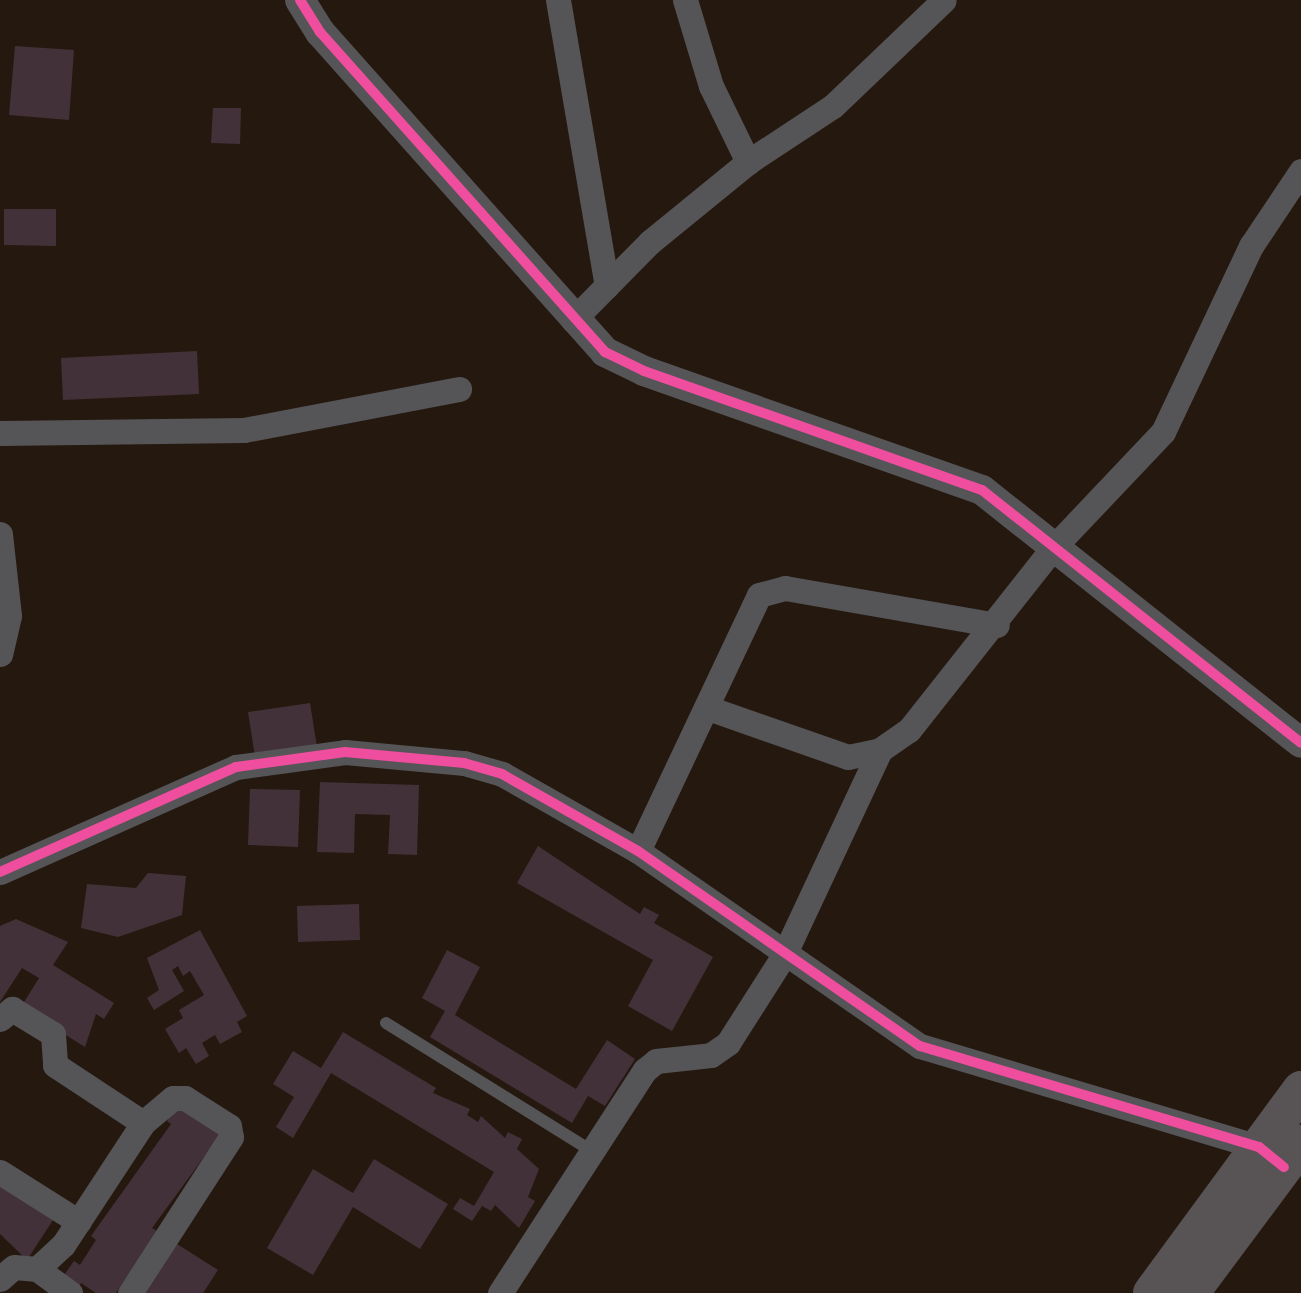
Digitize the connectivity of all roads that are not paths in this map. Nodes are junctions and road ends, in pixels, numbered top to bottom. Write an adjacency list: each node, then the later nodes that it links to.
1 (300, 0): 8 (street)
2 (558, 0): 7 (street)
3 (686, 0): 5 (street)
4 (944, 0): 5 (street)
5 (748, 162): 7 (street)
6 (1301, 171): 12 (street)
7 (607, 286): 8 (street)
8 (573, 320): 12 (street)
9 (459, 389): 10 (street)
10 (0, 433)
11 (0, 534): 14 (street)
12 (1052, 549): 13 (street); 16 (street)
13 (997, 625): 15 (street); 17 (street)
14 (0, 654)
15 (708, 708): 17 (street); 18 (street)
16 (1301, 743)
17 (880, 750): 20 (street)
18 (638, 850): 19 (street); 20 (street)
19 (0, 872)
20 (784, 956): 25 (street); 26 (street)
21 (0, 1020): 24 (street)
22 (386, 1023): 25 (lane)
23 (1301, 1090): 26 (main road)
24 (143, 1123): 28 (street); 32 (street)
25 (592, 1151): 33 (street)
26 (1281, 1153): 34 (main road); 35 (main road)
27 (0, 1172): 28 (street)
28 (79, 1222): 29 (street)
29 (37, 1270): 30 (street); 31 (street)
30 (0, 1279)
31 (70, 1293)
32 (130, 1293)
33 (500, 1293)
34 (1152, 1293)
35 (1190, 1293)

